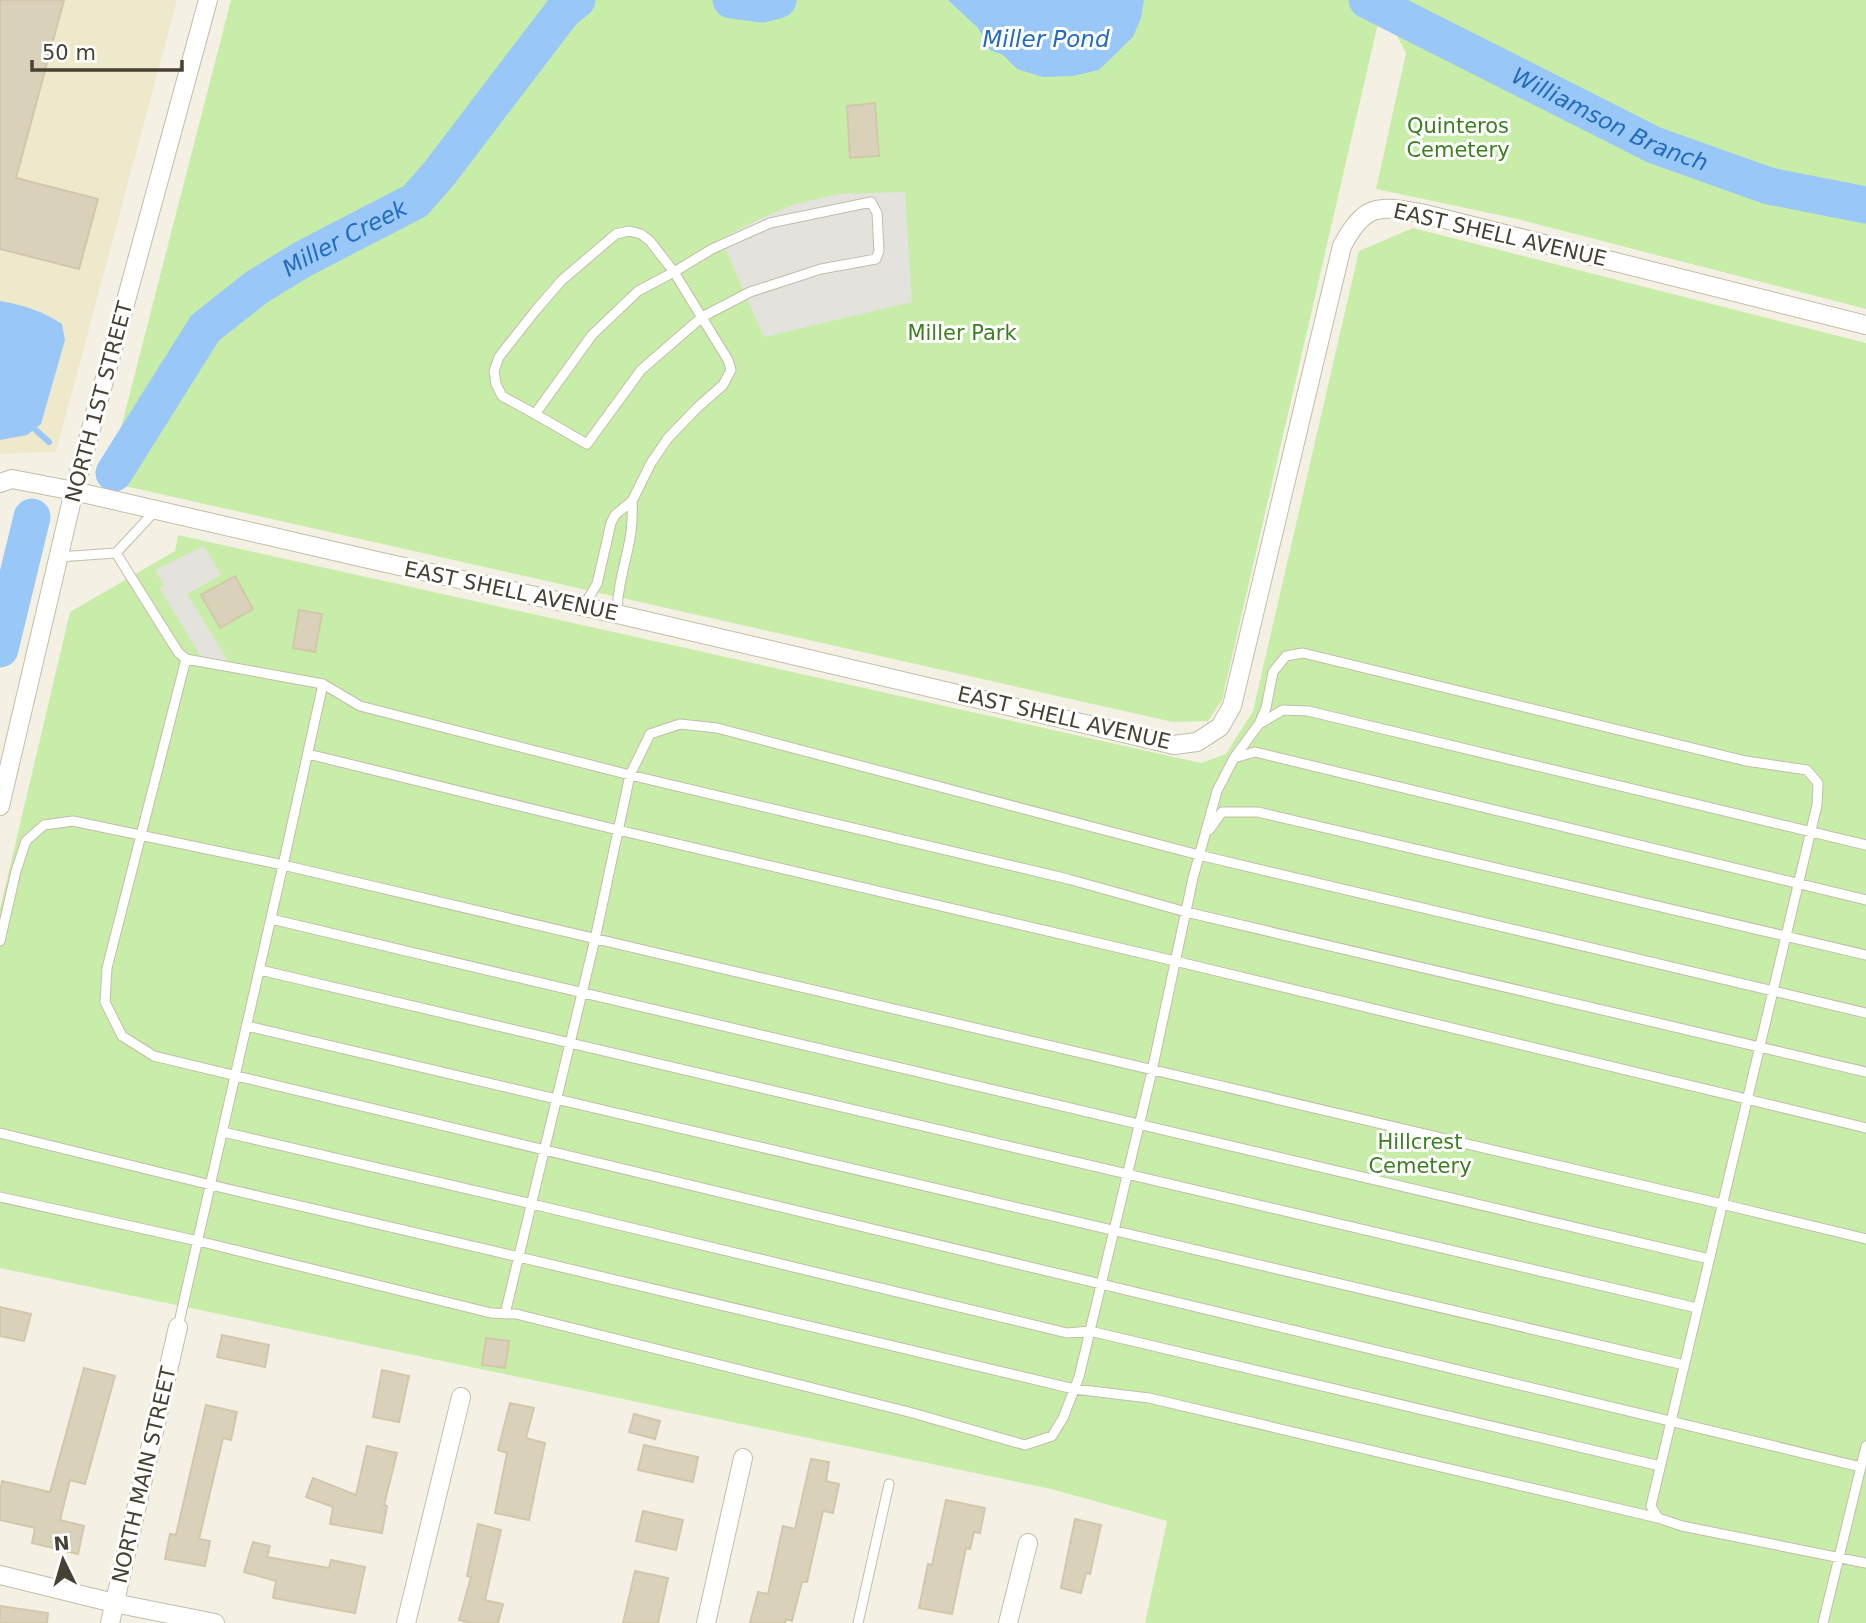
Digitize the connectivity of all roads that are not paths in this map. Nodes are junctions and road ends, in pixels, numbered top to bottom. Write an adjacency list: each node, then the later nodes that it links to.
1 (208, 0): 7 (street, NORTH 1ST STREET)
2 (674, 272): 3 (lane); 3 (lane); 5 (lane); 5 (lane)
3 (702, 317): 5 (lane); 8 (lane)
4 (1866, 325): 13 (street, EAST SHELL AVENUE)
5 (535, 414)
6 (0, 483): 7 (street, EAST SHELL AVENUE)
7 (74, 491): 9 (street, EAST SHELL AVENUE); 11 (street, NORTH 1ST STREET)
8 (632, 501): 12 (lane); 13 (lane)
9 (156, 510): 10 (lane); 12 (street, EAST SHELL AVENUE)
10 (116, 553): 11 (lane); 14 (lane)
11 (58, 557): 20 (street, NORTH 1ST STREET)
12 (583, 607): 13 (street, EAST SHELL AVENUE)
13 (617, 614)
14 (186, 659): 15 (lane); 23 (lane)
15 (323, 684): 17 (lane); 19 (lane)
16 (1259, 724): 18 (lane); 22 (lane); 22 (lane)
17 (308, 754): 21 (lane); 27 (lane)
18 (1234, 758): 24 (lane); 28 (lane)
19 (630, 775): 21 (lane); 26 (lane); 30 (lane)
20 (0, 806)
21 (618, 831): 33 (lane); 36 (lane)
22 (1810, 832): 25 (lane); 28 (lane)
23 (141, 835): 27 (lane); 34 (lane); 46 (lane)
24 (1204, 837): 26 (lane); 32 (lane)
25 (1866, 845)
26 (1199, 855): 30 (lane); 38 (lane)
27 (284, 865): 31 (lane); 33 (lane)
28 (1798, 883): 29 (lane); 32 (lane)
29 (1866, 900)
30 (1186, 912): 36 (lane); 43 (lane)
31 (271, 919): 37 (lane); 39 (lane)
32 (1785, 937): 35 (lane); 38 (lane)
33 (595, 939): 39 (lane); 44 (lane)
34 (0, 941)
35 (1866, 956)
36 (1175, 961): 44 (lane); 48 (lane)
37 (260, 970): 41 (lane); 42 (lane)
38 (1772, 990): 40 (lane); 43 (lane)
39 (582, 992): 42 (lane); 49 (lane)
40 (1866, 1013)
41 (247, 1026): 46 (lane); 47 (lane)
42 (570, 1043): 47 (lane); 54 (lane)
43 (1759, 1047): 45 (lane); 48 (lane)
44 (1152, 1071): 49 (lane); 58 (lane)
45 (1866, 1072)
46 (236, 1076): 51 (lane); 53 (lane)
47 (556, 1099): 53 (lane); 59 (lane)
48 (1747, 1099): 50 (lane); 58 (lane)
49 (1139, 1124): 54 (lane); 63 (lane)
50 (1866, 1128)
51 (223, 1132): 55 (lane); 57 (lane)
52 (0, 1133): 55 (lane)
53 (544, 1150): 57 (lane); 64 (lane)
54 (1127, 1174): 59 (lane); 65 (lane)
55 (211, 1185): 61 (lane); 62 (lane)
56 (0, 1197): 61 (lane)
57 (532, 1203): 62 (lane); 68 (lane)
58 (1722, 1204): 60 (lane); 63 (lane)
59 (1114, 1230): 64 (lane); 69 (lane)
60 (1866, 1239)
61 (198, 1241): 66 (lane); 67 (lane)
62 (519, 1256): 66 (lane); 70 (lane)
63 (1709, 1258): 65 (lane)
64 (1101, 1285): 68 (lane); 72 (lane)
65 (1697, 1308): 69 (lane)
66 (505, 1314): 70 (lane)
67 (178, 1327): 83 (street, NORTH MAIN STREET)
68 (1090, 1331): 70 (lane); 75 (lane)
69 (1684, 1365): 72 (lane)
70 (1074, 1389): 78 (lane)
71 (461, 1397): 86 (street)
72 (1671, 1422): 75 (lane); 76 (lane)
73 (1866, 1446): 76 (lane)
74 (743, 1458): 87 (street)
75 (1660, 1466): 78 (lane)
76 (1861, 1467): 80 (lane)
77 (889, 1483): 88 (lane)
78 (1658, 1518): 80 (lane)
79 (1028, 1543): 89 (street)
80 (1839, 1556): 81 (lane); 90 (lane)
81 (1866, 1563)
82 (0, 1575): 83 (street)
83 (114, 1603): 84 (street, NORTH MAIN STREET); 85 (street)
84 (110, 1623)
85 (215, 1623)
86 (406, 1623)
87 (706, 1623)
88 (858, 1623)
89 (1008, 1623)
90 (1823, 1623)

